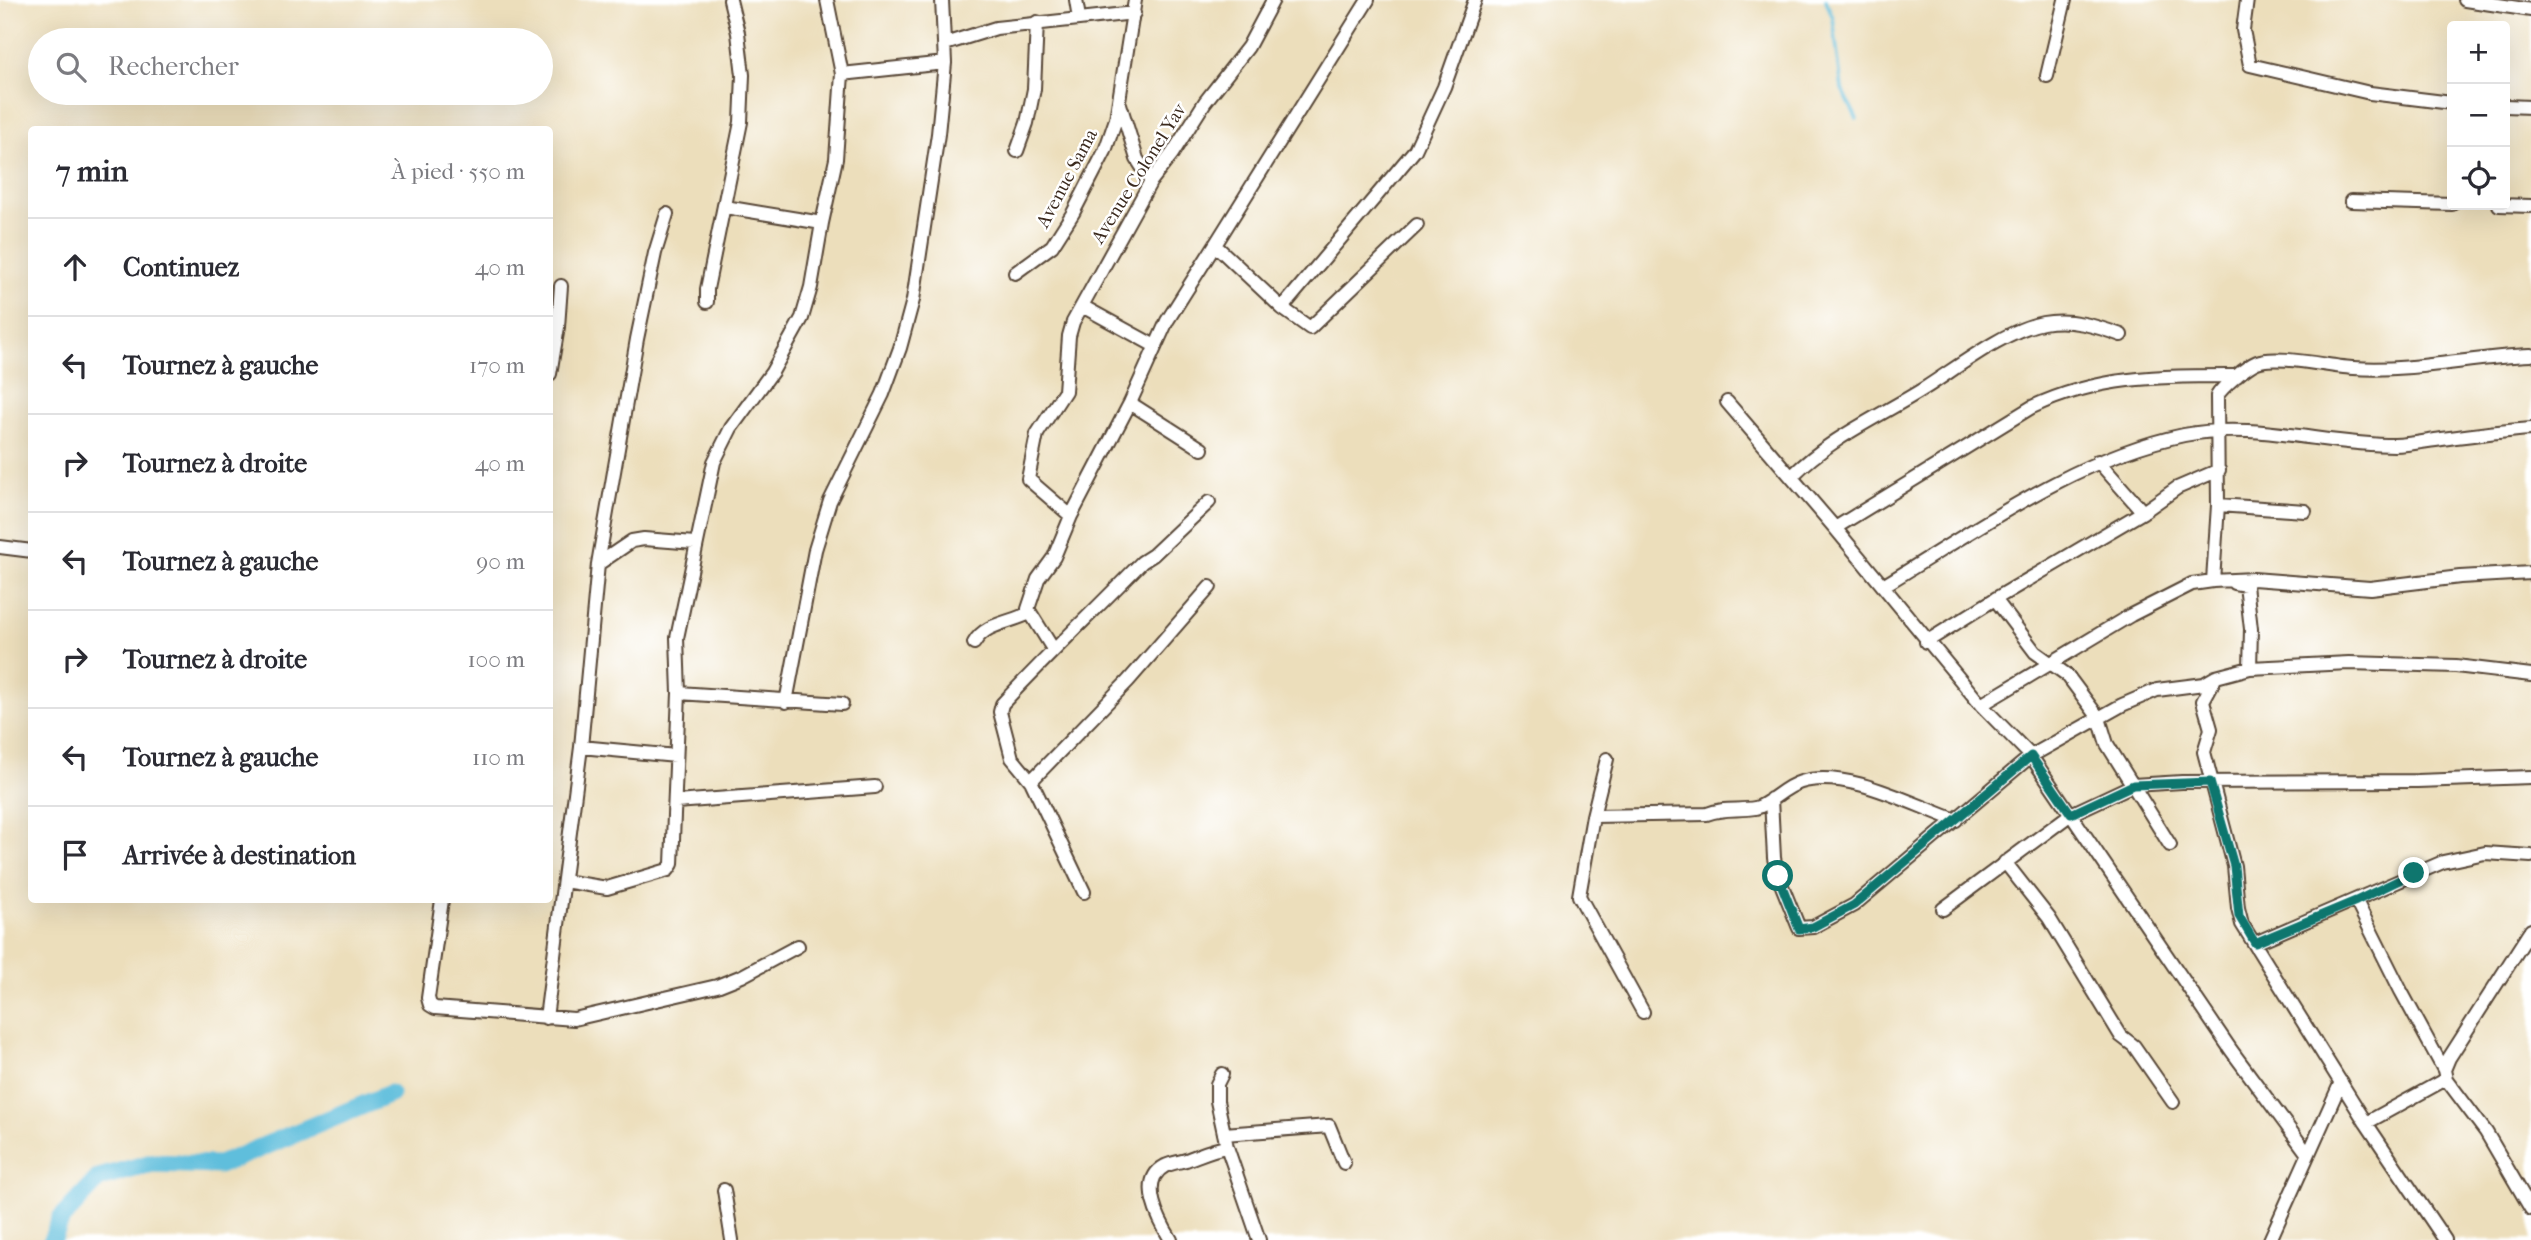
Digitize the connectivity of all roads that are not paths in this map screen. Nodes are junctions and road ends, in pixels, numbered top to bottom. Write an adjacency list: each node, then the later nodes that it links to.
1 (730, 0): 29 (street)
2 (828, 0): 17 (street)
3 (942, 0): 15 (street)
4 (1076, 0): 13 (street)
5 (1273, 0): 24 (street, Avenue Colonel Yav)
6 (1368, 0): 33 (street)
7 (1475, 0): 38 (street)
8 (2065, 0): 18 (street)
9 (2247, 0): 20 (street)
10 (2465, 0): 12 (street)
11 (1135, 6): 13 (street); 19 (street, Avenue Sama)
12 (2531, 10)
13 (1079, 18): 14 (street)
14 (1037, 22): 15 (street); 23 (street)
15 (945, 44): 16 (street)
16 (945, 63): 17 (street); 76 (street)
17 (842, 74): 31 (street)
18 (2047, 76)
19 (1119, 102): 24 (street); 34 (street, Avenue Sama)
20 (2447, 102)
21 (2510, 106): 22 (street)
22 (2531, 107)
23 (1017, 151)
24 (1151, 181): 37 (street, Avenue Colonel Yav)
25 (2351, 201): 26 (street)
26 (2447, 204)
27 (2510, 205): 28 (street)
28 (2531, 206)
29 (725, 207): 31 (street); 36 (street)
30 (667, 214): 61 (street)
31 (822, 222): 58 (street)
32 (1417, 225): 38 (street)
33 (1215, 245): 38 (street); 40 (street)
34 (1015, 273)
35 (561, 286): 42 (street)
36 (707, 302)
37 (1082, 306): 40 (street); 56 (street, Avenue Colonel Yav)
38 (1282, 308)
39 (2121, 335): 51 (street)
40 (1155, 346): 45 (street)
41 (2531, 355): 43 (street)
42 (553, 356)
43 (2238, 376): 47 (street); 57 (street)
44 (1727, 402): 51 (street)
45 (1130, 404): 48 (street); 56 (street)
46 (2531, 429): 47 (street)
47 (2217, 430): 49 (street); 50 (street)
48 (1202, 449)
49 (2098, 461): 55 (street); 64 (street)
50 (2219, 471): 53 (street); 55 (street)
51 (1792, 476): 57 (street)
52 (1209, 502): 70 (street)
53 (2218, 505): 54 (street); 63 (street)
54 (2305, 511)
55 (2143, 512): 66 (street)
56 (1071, 516): 67 (street)
57 (1835, 528): 64 (street)
58 (695, 543): 61 (street); 75 (street)
59 (0, 547): 60 (street)
60 (28, 550)
61 (598, 564): 80 (street)
62 (2531, 573): 63 (street)
63 (2213, 580): 71 (street); 72 (street)
64 (1883, 586): 68 (street)
65 (1210, 587): 85 (street)
66 (1995, 599): 68 (street); 71 (street)
67 (1029, 613): 69 (street); 70 (street)
68 (1926, 642): 78 (street)
69 (974, 643)
70 (1053, 649): 85 (street)
71 (2050, 663): 78 (street); 79 (street)
72 (2250, 668): 73 (street); 74 (street)
73 (2531, 675)
74 (2216, 677): 79 (street); 86 (street)
75 (679, 693): 76 (street); 81 (street)
76 (786, 702): 77 (street)
77 (842, 704)
78 (1980, 705): 82 (street)
79 (2099, 718): 82 (street); 87 (street)
80 (581, 747): 81 (street); 97 (street)
81 (676, 756): 90 (street)
82 (2031, 756): 91 (street); 93 (street)
83 (1607, 758): 92 (street)
84 (2531, 777): 86 (street)
85 (1031, 781): 98 (street)
86 (2210, 782): 87 (street); 103 (street)
87 (2133, 785): 91 (street); 94 (street)
88 (875, 788): 90 (street)
89 (1771, 799): 92 (street); 93 (street); 93 (street)
90 (676, 802): 97 (street)
91 (2071, 814): 96 (street); 113 (street)
92 (1593, 816): 105 (street)
93 (1956, 820)
94 (2170, 845)
95 (2531, 856): 99 (street)
96 (2005, 862): 101 (street); 110 (street)
97 (564, 881): 106 (street)
98 (1084, 892)
99 (2356, 901): 103 (street); 108 (street)
100 (442, 903): 106 (street)
101 (1943, 909)
102 (2531, 931): 108 (street)
103 (2255, 943): 109 (street)
104 (798, 946): 106 (street)
105 (1643, 1012)
106 (546, 1017)
107 (1222, 1074): 112 (street)
108 (2445, 1074): 111 (street); 116 (street)
109 (2341, 1082): 111 (street); 113 (street)
110 (2173, 1102)
111 (2366, 1122): 121 (street)
112 (1226, 1140): 114 (street); 118 (street); 119 (street)
113 (2307, 1153): 120 (street)
114 (1344, 1163)
115 (724, 1190): 117 (street)
116 (2531, 1209)
117 (732, 1240)
118 (1171, 1240)
119 (1259, 1240)
120 (2270, 1240)
121 (2445, 1240)

